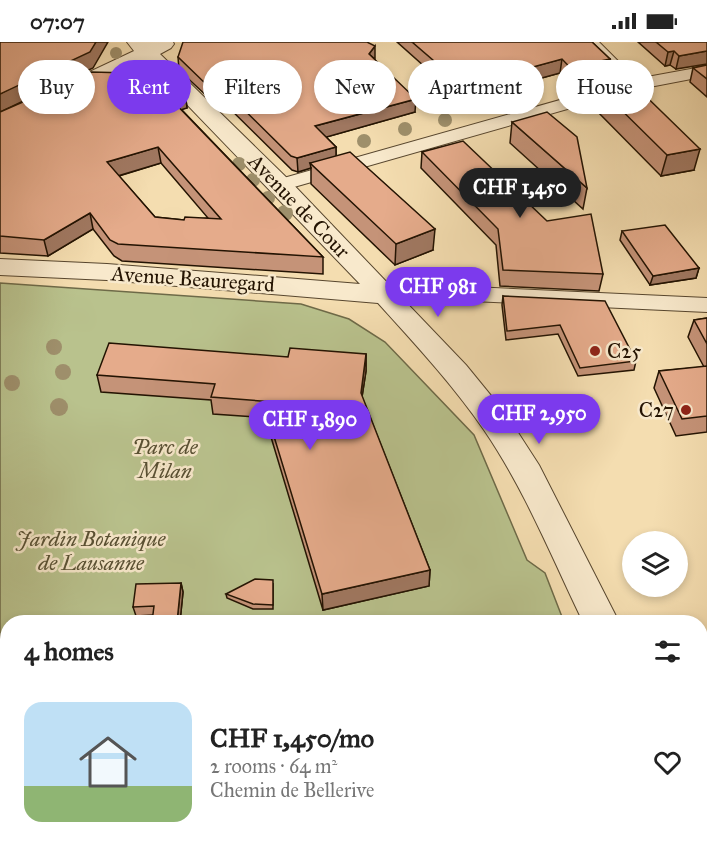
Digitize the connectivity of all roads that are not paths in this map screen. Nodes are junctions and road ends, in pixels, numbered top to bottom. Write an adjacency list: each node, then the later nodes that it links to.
1 (590, 42): 3 (street)
2 (150, 45): 7 (street); 8 (street, Avenue de Cour)
3 (608, 60)
4 (707, 70): 5 (street)
5 (654, 80)
6 (556, 106): 8 (street)
7 (0, 123)
8 (280, 184): 10 (street, Avenue de Cour)
9 (0, 267): 10 (street, Avenue Beauregard)
10 (386, 295): 11 (street); 12 (street, Avenue de Cour)
11 (707, 305)
12 (598, 615)

